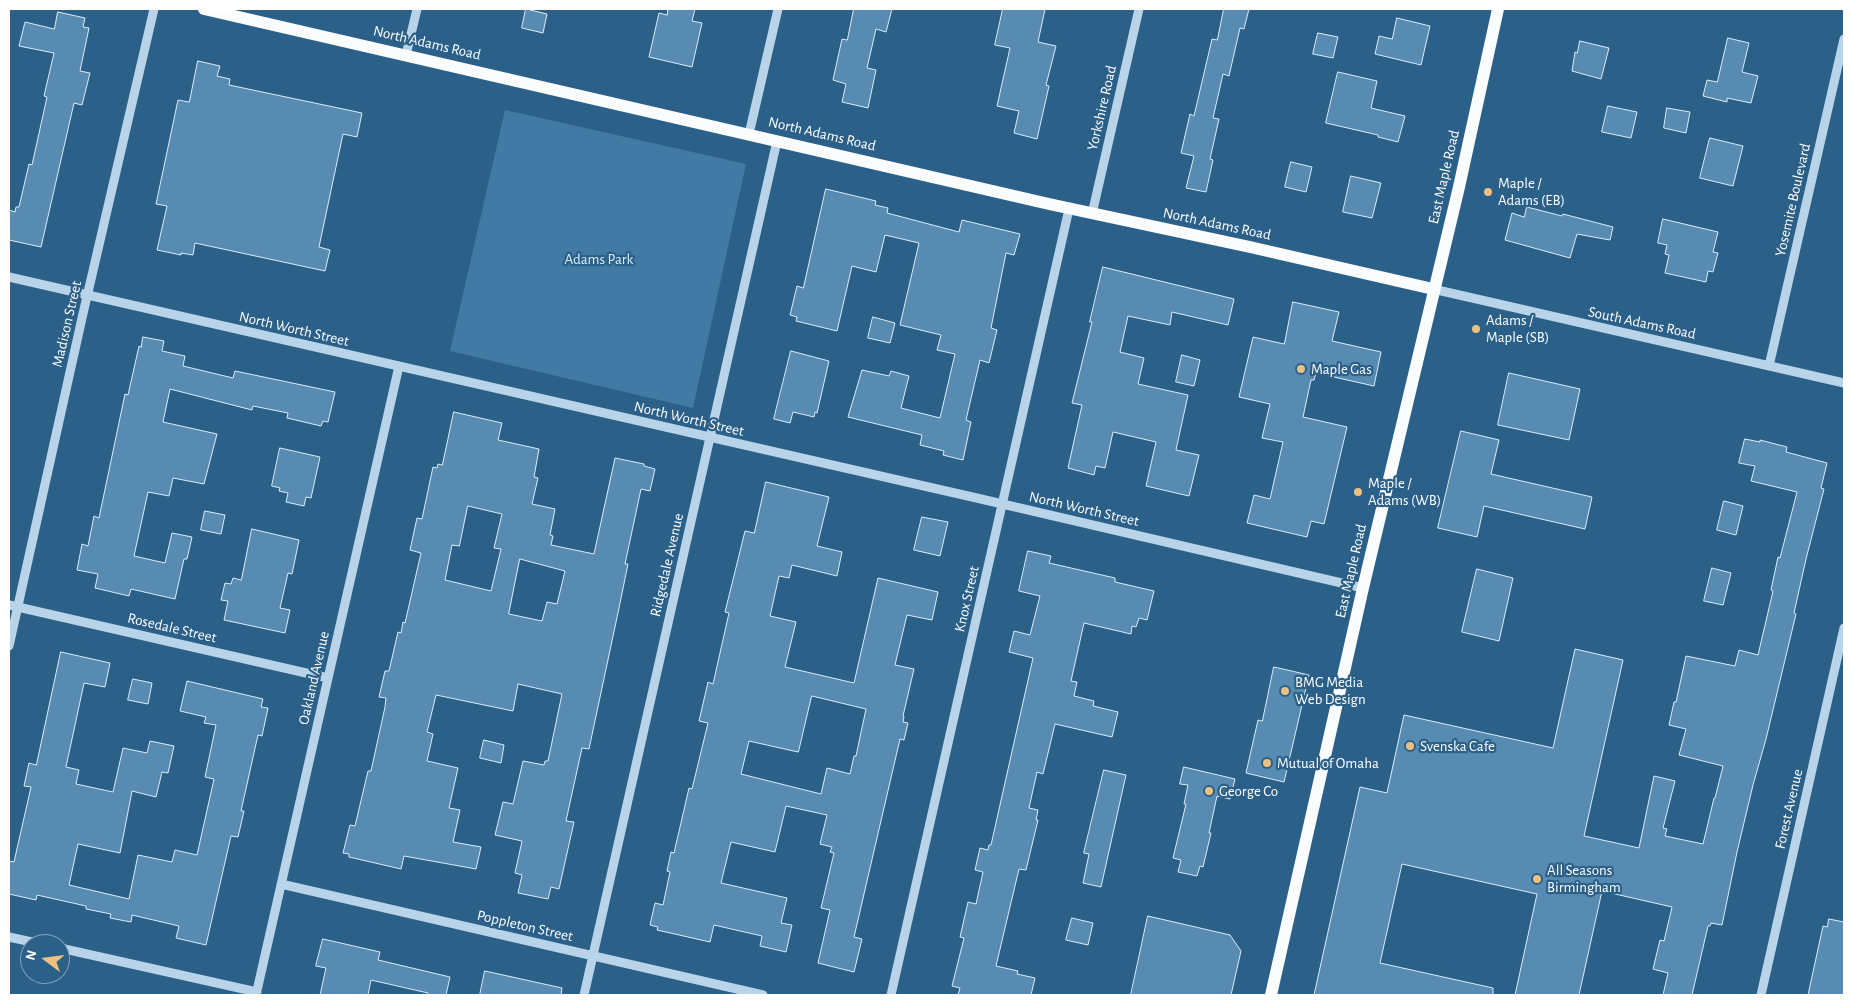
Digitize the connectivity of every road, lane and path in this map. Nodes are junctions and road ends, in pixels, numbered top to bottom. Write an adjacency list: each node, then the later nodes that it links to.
1 (154, 9): 15 (street, Madison Street)
2 (204, 9): 8 (main road, North Adams Road)
3 (417, 9): 8 (street)
4 (778, 9): 9 (street)
5 (1139, 9): 12 (street, Yorkshire Road)
6 (1498, 9): 14 (main road, East Maple Road)
7 (1844, 39): 17 (street, Yosemite Boulevard)
8 (406, 55): 9 (main road, North Adams Road)
9 (749, 134): 10 (main road, North Adams Road)
10 (777, 141): 11 (main road, North Adams Road); 19 (street, Ridgedale Avenue)
11 (1069, 209): 12 (main road, North Adams Road); 20 (street, Knox Street)
12 (1092, 214): 14 (main road, North Adams Road)
13 (9, 278): 15 (street, North Worth Street)
14 (1433, 289): 17 (street, South Adams Road); 21 (main road, East Maple Road)
15 (88, 295): 16 (street, North Worth Street); 22 (street, Madison Street)
16 (399, 366): 19 (street, North Worth Street); 25 (street, Oakland Avenue)
17 (1769, 366): 18 (street, South Adams Road)
18 (1844, 383)
19 (710, 437): 20 (street, North Worth Street); 28 (street, Ridgedale Avenue)
20 (1002, 504): 21 (street, North Worth Street); 32 (street, Knox Street)
21 (1364, 588): 33 (main road, East Maple Road)
22 (13, 606): 24 (street, Madison Street); 25 (street, Rosedale Street)
23 (1844, 628): 34 (street, Forest Avenue)
24 (9, 646)
25 (328, 678): 26 (street, Oakland Avenue)
26 (281, 884): 28 (street, Poppleton Street); 29 (street, Oakland Avenue)
27 (70, 950): 29 (street)
28 (593, 956): 30 (street, Ridgedale Avenue); 31 (street, Poppleton Street)
29 (256, 994)
30 (584, 995)
31 (763, 995)
32 (891, 995)
33 (1271, 995)
34 (1761, 995)

